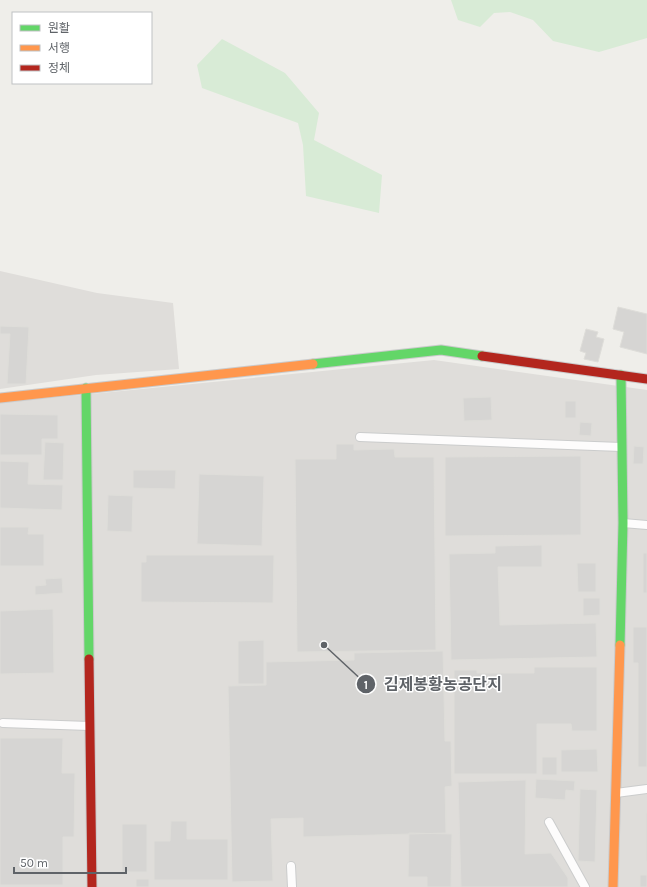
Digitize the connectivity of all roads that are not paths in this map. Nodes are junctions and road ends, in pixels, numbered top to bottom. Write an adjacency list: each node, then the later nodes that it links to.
1 (622, 375): 2 (street); 3 (street); 6 (street)
2 (647, 379)
3 (86, 388): 4 (street); 10 (street)
4 (0, 398)
5 (360, 437): 6 (lane)
6 (622, 447): 7 (street)
7 (622, 523): 8 (lane); 12 (street)
8 (647, 525)
9 (3, 723): 10 (lane)
10 (90, 726): 15 (street)
11 (647, 789): 12 (lane)
12 (616, 793): 18 (street)
13 (549, 822): 17 (lane)
14 (291, 866): 16 (lane)
15 (92, 887)
16 (292, 887)
17 (585, 887)
18 (613, 887)

